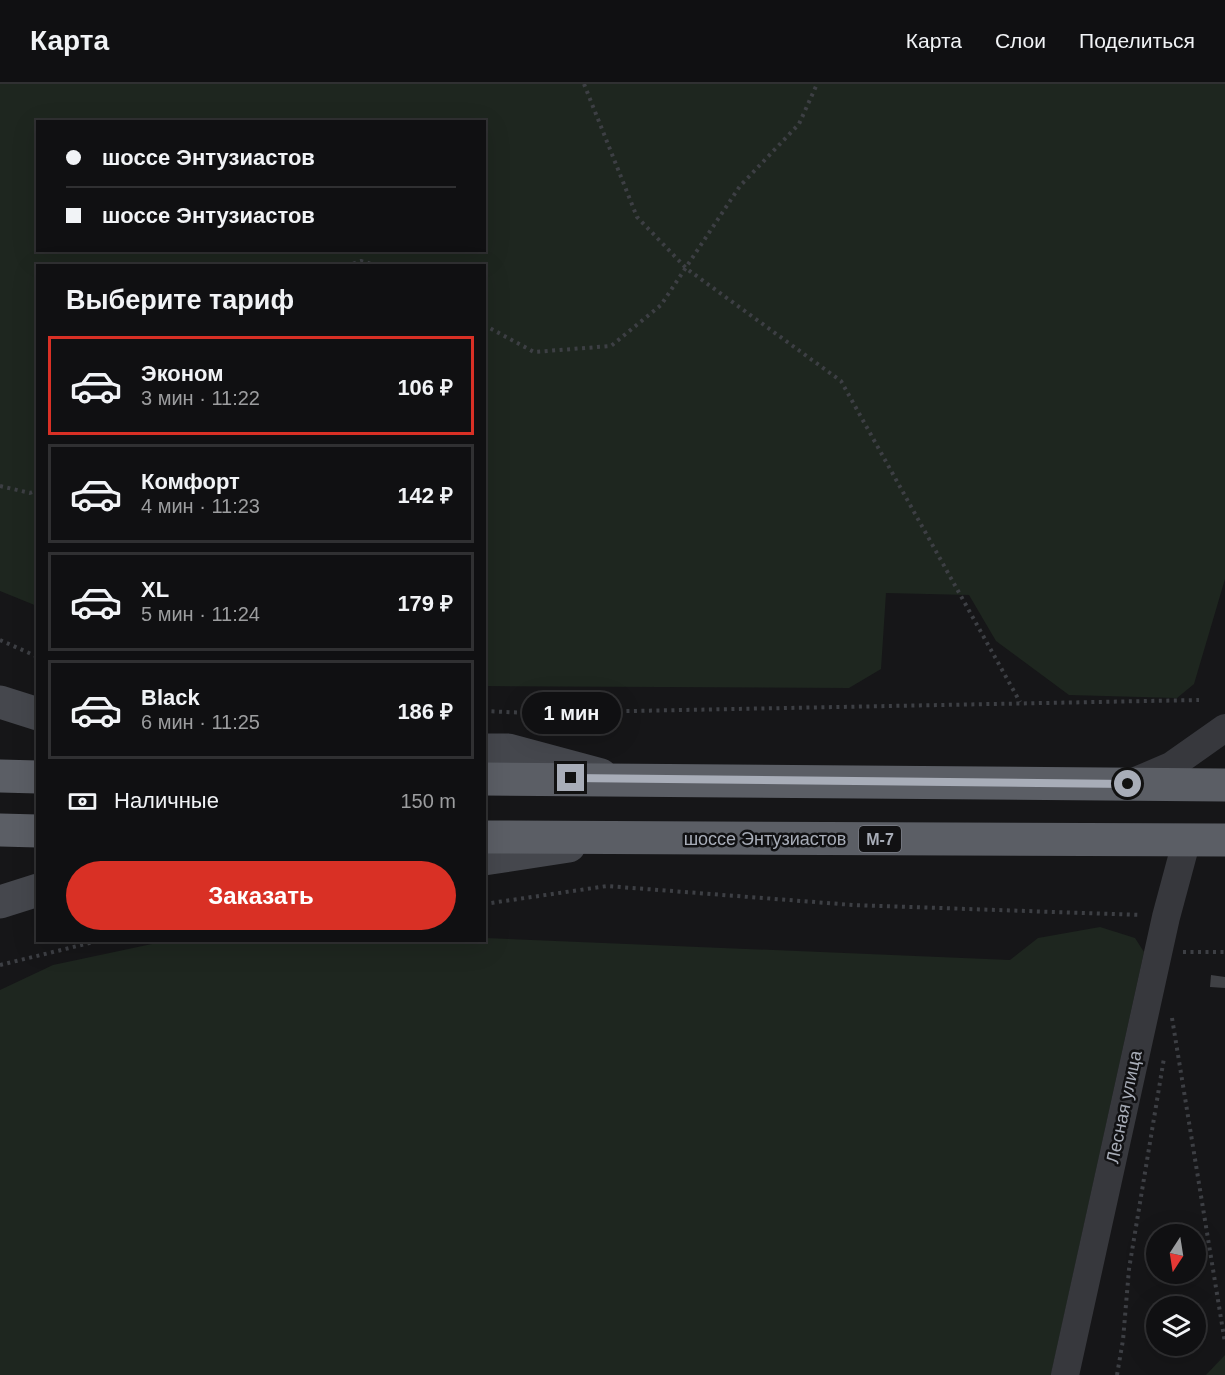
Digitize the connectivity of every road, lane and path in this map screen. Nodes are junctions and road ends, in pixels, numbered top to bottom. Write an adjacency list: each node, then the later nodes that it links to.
1 (584, 84): 5 (path)
2 (817, 84): 5 (path)
3 (352, 264): 4 (path)
4 (372, 264)
5 (687, 269): 6 (path); 13 (path)
6 (486, 326)
7 (0, 486): 8 (path)
8 (36, 491)
9 (0, 640): 10 (path)
10 (36, 656)
11 (1199, 700): 13 (path)
12 (0, 702): 15 (main road)
13 (1020, 702): 14 (path)
14 (486, 711)
15 (36, 713)
16 (1225, 728): 22 (street)
17 (486, 750): 20 (main road)
18 (0, 776): 19 (highway)
19 (36, 777)
20 (615, 778): 21 (highway); 22 (highway)
21 (486, 779)
22 (1128, 784): 23 (highway)
23 (1225, 785)
24 (0, 830): 25 (highway)
25 (36, 831)
26 (486, 837): 27 (highway, шоссе Энтузиастов / М-7)
27 (611, 839): 28 (highway, шоссе Энтузиастов / М-7); 30 (main road)
28 (1187, 839): 29 (highway, шоссе Энтузиастов / М-7); 34 (street, Лесная улица)
29 (1225, 840)
30 (486, 859)
31 (36, 891): 32 (main road)
32 (0, 902)
33 (486, 904): 34 (path)
34 (1166, 917): 36 (path); 41 (street, Лесная улица)
35 (94, 942): 37 (path)
36 (1225, 952)
37 (0, 965)
38 (1168, 1034): 40 (path)
39 (1164, 1057): 42 (path)
40 (1225, 1343)
41 (1065, 1375)
42 (1117, 1375)

